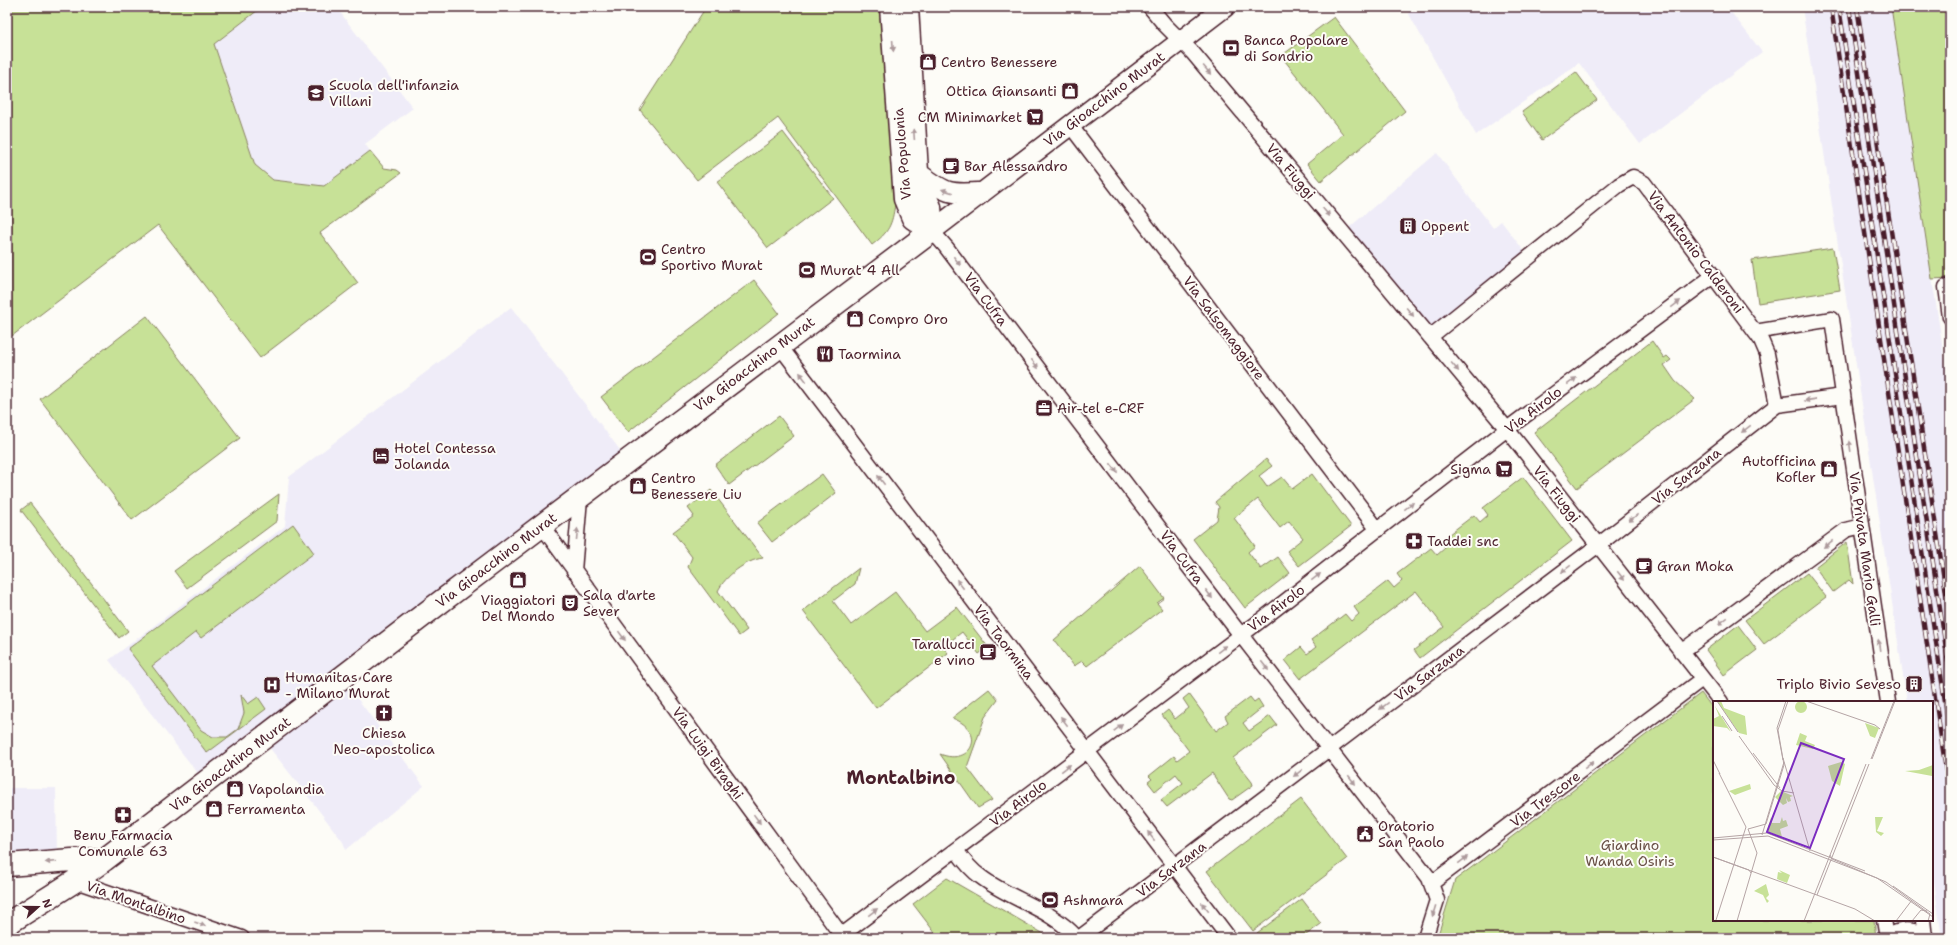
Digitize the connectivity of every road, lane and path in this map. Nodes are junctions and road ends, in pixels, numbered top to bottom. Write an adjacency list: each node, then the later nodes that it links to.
1 (891, 7): 9 (main road, Via Populonia, one-way to 9)
2 (907, 7): 7 (main road, Via Populonia, one-way to 2)
3 (1150, 7): 5 (street, Via Fiuggi)
4 (1225, 7): 5 (main road, Via Gioacchino Murat)
5 (1180, 41): 6 (main road, Via Gioacchino Murat); 14 (street, Via Fiuggi, one-way to 14)
6 (1070, 125): 8 (main road, Via Gioacchino Murat); 22 (street, Via Salsomaggiore)
7 (917, 172): 8 (main road, one-way to 7); 9 (main road, Via Populonia)
8 (982, 192): 9 (main road, Via Gioacchino Murat)
9 (932, 231): 15 (main road, Via Gioacchino Murat); 25 (street, Via Cufra, one-way to 25)
10 (1713, 276): 13 (street, Via Antonio Calderoni); 14 (street, Via Antonio Calderoni); 18 (street, Via Airolo, one-way to 10)
11 (1946, 287): 12 (street)
12 (1950, 317)
13 (1755, 332): 16 (street, Via Privata Mario Galli); 17 (street, Via Antonio Calderoni)
14 (1430, 337): 18 (street, Via Fiuggi, one-way to 18)
15 (779, 345): 19 (main road, Via Gioacchino Murat); 31 (street, Via Taormina, one-way to 15)
16 (1843, 396): 17 (street, one-way to 17); 21 (street, Via Privata Mario Galli, one-way to 16)
17 (1777, 405): 23 (street, Via Sarzana, one-way to 23)
18 (1507, 429): 22 (street, Via Airolo, one-way to 18); 23 (street, Via Fiuggi)
19 (580, 498): 20 (main road, Via Gioacchino Murat); 24 (street, one-way to 19)
20 (542, 526): 24 (street, Via Luigi Biraghi); 33 (main road, Via Gioacchino Murat)
21 (1862, 526): 26 (street, one-way to 26); 29 (street, Via Privata Mario Galli, one-way to 21)
22 (1378, 530): 25 (street, Via Airolo, one-way to 22)
23 (1597, 546): 26 (street, Via Fiuggi, one-way to 26); 30 (street, Via Sarzana, one-way to 30)
24 (574, 571): 42 (street, Via Luigi Biraghi, one-way to 42)
25 (1241, 635): 30 (street, Via Cufra, one-way to 30); 31 (street, Via Airolo, one-way to 25)
26 (1681, 652): 27 (street, Via Fiuggi)
27 (1702, 679): 28 (street, Via Fiuggi); 37 (street, Via Trescore, one-way to 27)
28 (1720, 701)
29 (1888, 701)
30 (1329, 749): 35 (street, Via Sarzana, one-way to 35); 37 (street, Via Cufra, one-way to 37)
31 (1087, 752): 32 (street, Via Airolo, one-way to 31); 35 (street, Via Taormina, one-way to 31)
32 (956, 850): 42 (street, Via Airolo, one-way to 32); 45 (street)
33 (104, 860): 34 (main road, one-way to 34); 36 (main road, Via Gioacchino Murat)
34 (7, 865)
35 (1174, 867): 45 (street, Via Sarzana); 46 (street, Via Taormina, one-way to 35)
36 (76, 881): 40 (main road, Via Gioacchino Murat); 44 (street, Via Montalbino, one-way to 44)
37 (1432, 884): 47 (street, one-way to 47)
38 (1884, 921): 43 (street)
39 (1922, 921): 41 (street)
40 (7, 924)
41 (1925, 936): 43 (street)
42 (840, 937)
43 (1887, 937)
44 (242, 938)
45 (1078, 938)
46 (1229, 938)
47 (1425, 938)

